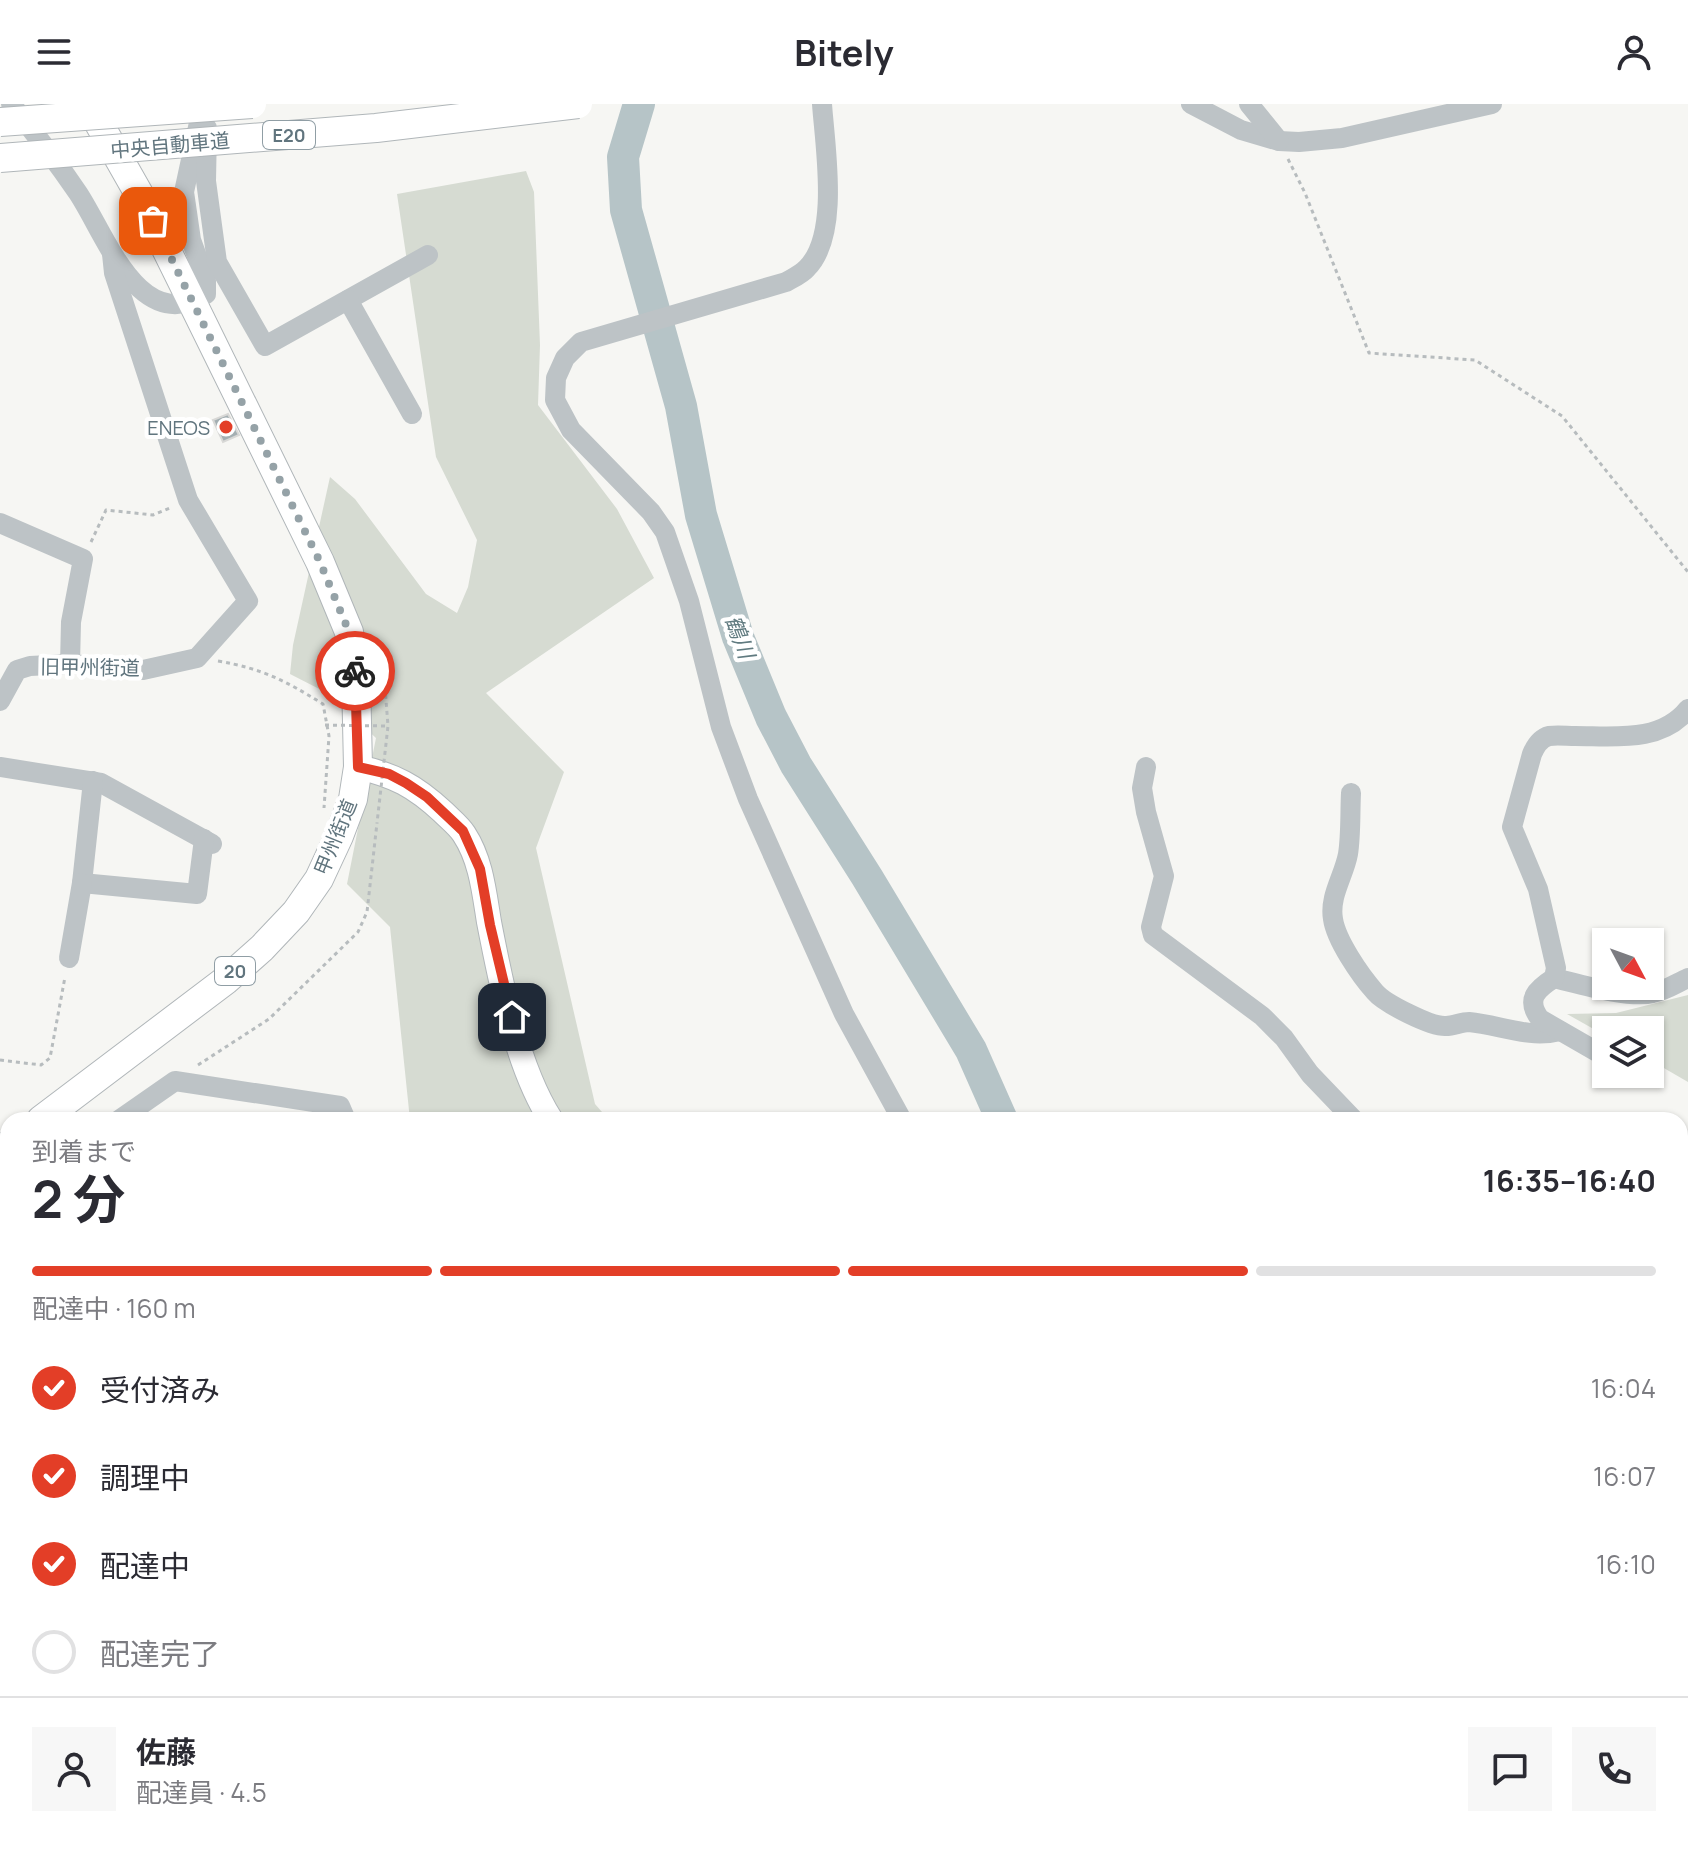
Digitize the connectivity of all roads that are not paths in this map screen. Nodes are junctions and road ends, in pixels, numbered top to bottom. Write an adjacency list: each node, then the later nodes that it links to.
1 (11, 104): 13 (street)
2 (88, 104): 16 (highway, 甲州街道 / 20)
3 (205, 104): 15 (street); 16 (street)
4 (252, 104): 10 (highway, 中央自動車道 / E20, bridge)
5 (578, 104): 12 (highway, 中央自動車道 / E20, bridge)
6 (822, 104): 37 (street)
7 (1191, 104): 11 (street)
8 (1249, 104): 11 (street)
9 (1492, 104): 11 (street)
10 (0, 122)
11 (1279, 141)
12 (0, 158)
13 (112, 254): 16 (street); 19 (street, 旧甲州街道)
14 (428, 255): 15 (street)
15 (348, 300): 17 (street)
16 (192, 303): 23 (highway, 甲州街道 / 20)
17 (412, 414)
18 (0, 523): 19 (street)
19 (70, 664): 20 (street, 旧甲州街道)
20 (0, 701)
21 (1688, 709): 29 (street)
22 (0, 767): 25 (street)
23 (358, 767): 33 (highway, 甲州街道 / 20); 36 (main road)
24 (1146, 767): 38 (street)
25 (93, 781): 27 (street); 27 (street)
26 (1351, 793): 31 (street)
27 (82, 883): 28 (street)
28 (69, 958)
29 (1554, 978): 30 (street); 31 (street)
30 (1688, 978)
31 (1560, 1031): 32 (street)
32 (1592, 1049)
33 (52, 1112)
34 (130, 1112): 35 (street)
35 (343, 1112)
36 (546, 1112)
37 (898, 1112)
38 (1346, 1112)

